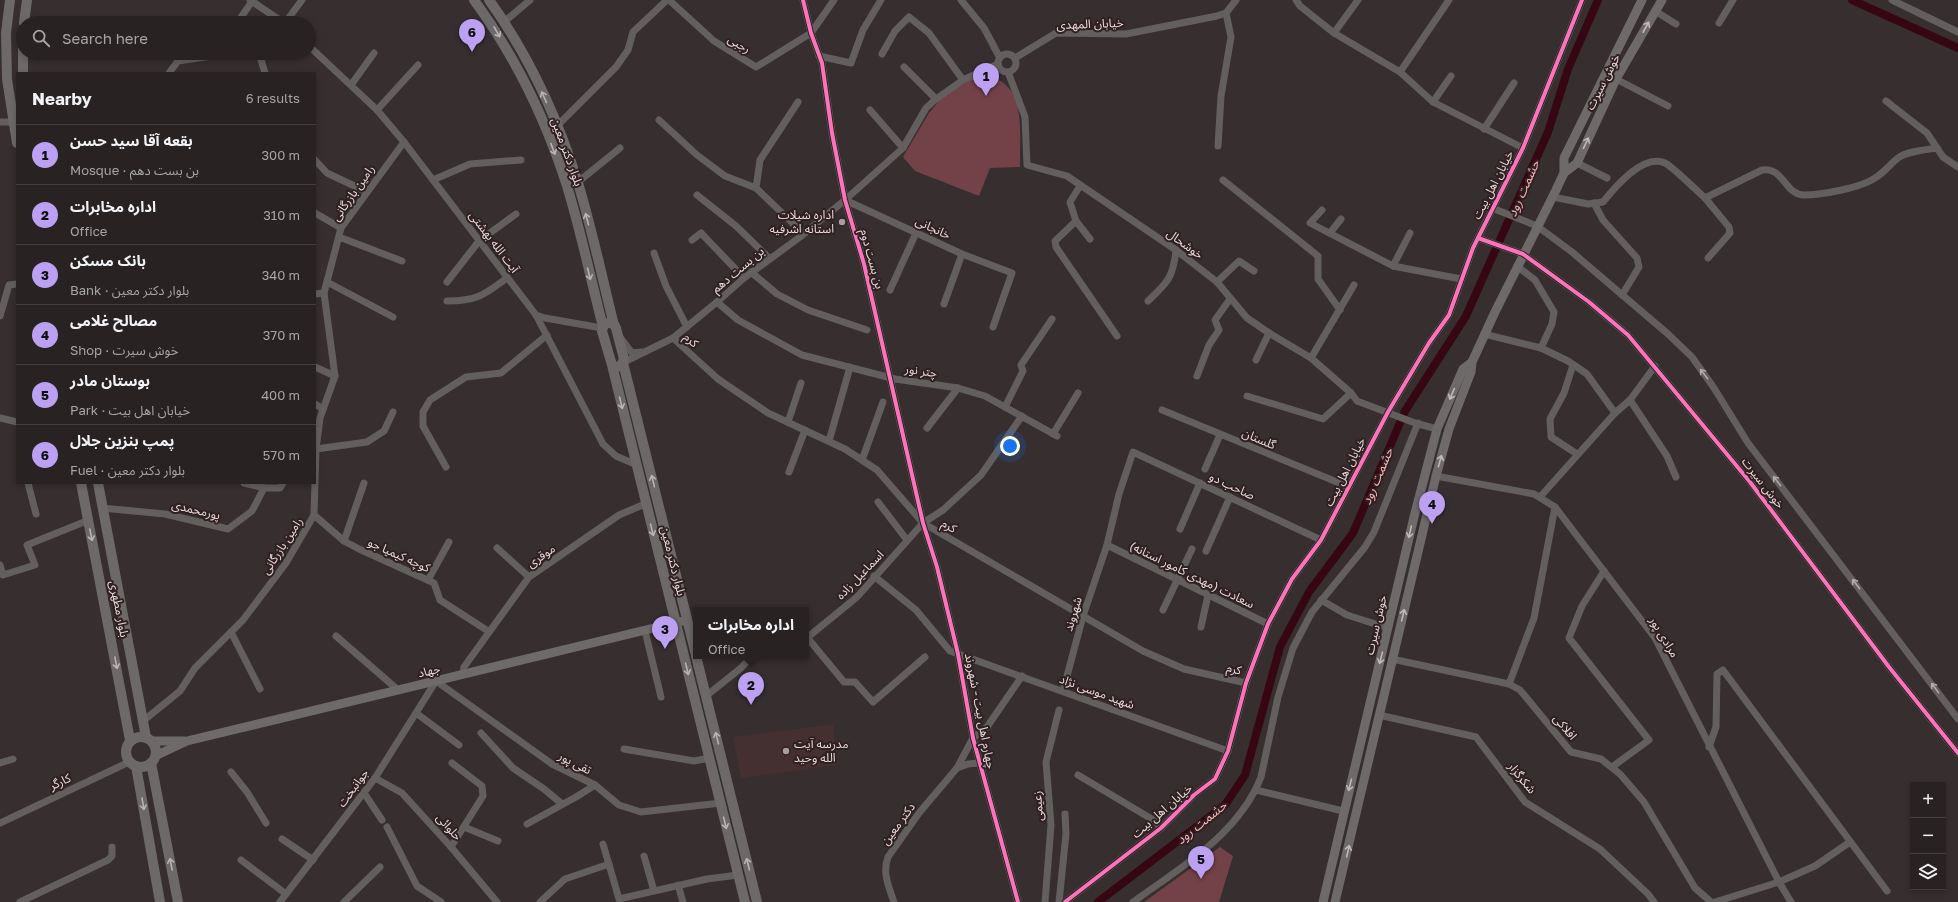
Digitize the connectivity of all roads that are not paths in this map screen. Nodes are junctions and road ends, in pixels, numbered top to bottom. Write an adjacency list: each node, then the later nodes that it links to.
1 (10, 0): 64 (main road)
2 (27, 0): 24 (main road)
3 (302, 0): 27 (street)
4 (474, 0): 141 (main road, بلوار دکتر معین, one-way to 141)
5 (489, 0): 28 (main road, بلوار دکتر معین)
6 (530, 0): 28 (street)
7 (668, 0): 32 (street, رجبی); 65 (street, رجبی)
8 (804, 0): 32 (street, بن بست دوم)
9 (834, 0): 32 (street, رجبی)
10 (881, 0): 37 (street)
11 (961, 0): 42 (street)
12 (1236, 0): 23 (street)
13 (1296, 0): 33 (street)
14 (1358, 0): 33 (street)
15 (1449, 0): 49 (street)
16 (1582, 0): 72 (street, خیابان اهل بیت)
17 (1642, 0): 78 (main road, خوش سیرت)
18 (1662, 0): 22 (main road, خوش سیرت)
19 (1733, 0): 30 (street)
20 (1892, 0): 31 (street)
21 (252, 1): 25 (street); 26 (street)
22 (1655, 11): 29 (street); 51 (main road, خوش سیرت, one-way to 22)
23 (1226, 13): 38 (street, خيابان المهدی); 69 (street)
24 (25, 16)
25 (242, 16)
26 (274, 16)
27 (289, 16)
28 (504, 22): 65 (main road, بلوار دکتر معین, one-way to 28)
29 (1676, 24)
30 (1719, 24)
31 (1958, 32)
32 (811, 33): 37 (street, بن بست دوم)
33 (1334, 33): 49 (street)
34 (316, 52): 54 (street, آیت الله بهشتی)
35 (374, 53): 54 (street)
36 (882, 54): 52 (street)
37 (819, 56): 89 (street, بن بست دوم)
38 (1015, 58): 42 (street); 48 (street)
39 (23, 60): 45 (main road)
40 (185, 60): 46 (street)
41 (261, 60): 47 (street)
42 (999, 61): 48 (street); 52 (street, بن بست دهم)
43 (418, 65): 60 (street)
44 (904, 67): 55 (street)
45 (23, 72)
46 (170, 72)
47 (264, 72)
48 (1008, 72): 83 (street, خوشحال)
49 (1400, 72): 58 (street)
50 (1451, 76): 58 (street)
51 (1616, 79): 59 (street); 76 (main road, خوش سیرت, one-way to 51)
52 (964, 80): 55 (street, بن بست دهم)
53 (1514, 83): 66 (street)
54 (351, 85): 60 (street, آیت الله بهشتی)
55 (936, 99): 71 (street, بن بست دهم)
56 (1886, 101): 73 (street)
57 (798, 102): 84 (street)
58 (1434, 102): 66 (street)
59 (1668, 106)
60 (377, 110): 68 (street, آیت الله بهشتی)
61 (870, 110): 71 (street)
62 (659, 120): 84 (street)
63 (0, 122): 64 (street)
64 (14, 122): 67 (main road)
65 (557, 126): 82 (main road, بلوار دکتر معین)
66 (1484, 129): 72 (street)
67 (16, 136)
68 (404, 142): 80 (street, آیت الله بهشتی); 85 (street, رامین بازرگانی)
69 (1218, 146)
70 (620, 148): 82 (street)
71 (903, 148): 89 (street, بن بست دهم)
72 (1523, 148): 91 (street, خیابان اهل بیت)
73 (1937, 148): 77 (street); 88 (street)
74 (521, 160): 80 (street)
75 (316, 161): 85 (street)
76 (1577, 163): 78 (main road, خوش سیرت); 79 (street)
77 (1956, 163)
78 (1564, 173): 87 (main road, خوش سیرت)
79 (1607, 178)
80 (433, 180): 106 (street, آیت الله بهشتی)
81 (1223, 180): 136 (street)
82 (578, 182): 144 (main road, بلوار دکتر معین, one-way to 82)
83 (1080, 186): 96 (street); 108 (street, خوشحال)
84 (756, 188): 99 (street)
85 (367, 192): 98 (street, رامین بازرگانی)
86 (697, 194): 112 (street)
87 (1553, 197): 90 (street); 97 (main road, خوش سیرت)
88 (1705, 198): 90 (street); 113 (street)
89 (845, 200): 99 (street, بن بست دهم); 100 (street, خانجانی); 164 (street, بن بست دوم)
90 (1594, 203): 130 (street)
91 (1492, 208): 97 (street); 104 (street, خیابان اهل بیت)
92 (1322, 210): 101 (street)
93 (316, 214): 98 (street)
94 (516, 214): 106 (street)
95 (1341, 219): 101 (street)
96 (1076, 221): 105 (street); 149 (street)
97 (1537, 226): 111 (main road, خوش سیرت); 130 (street, خوش سیرت)
98 (341, 228): 103 (street, رامین بازرگانی)
99 (803, 233): 112 (street, بن بست دهم)
100 (916, 233): 110 (street, خانجانی); 127 (street)
101 (1330, 233): 115 (street)
102 (1410, 233): 115 (street)
103 (339, 237): 114 (street); 122 (street, رامین بازرگانی)
104 (1478, 238): 111 (street); 121 (street, خیابان اهل بیت)
105 (1090, 239)
106 (480, 240): 119 (street, آیت الله بهشتی); 123 (street)
107 (692, 240): 120 (street)
108 (1176, 250): 124 (street, خوشحال); 133 (street)
109 (654, 254): 142 (street)
110 (962, 254): 135 (street); 143 (street, خانجانی)
111 (1523, 254): 116 (main road, خوش سیرت); 159 (street, خوش سیرت)
112 (769, 258): 117 (street, بن بست دهم)
113 (1708, 258)
114 (402, 260)
115 (1393, 266): 121 (street)
116 (1517, 266): 147 (main road, خوش سیرت); 151 (street)
117 (751, 272): 120 (street, بن بست دهم); 145 (street)
118 (1254, 272): 124 (street)
119 (507, 278): 132 (street); 137 (street, آیت الله بهشتی)
120 (744, 278): 134 (street, بن بست دهم)
121 (1462, 279): 177 (street, خیابان اهل بیت)
122 (327, 282): 128 (street, رامین بازرگانی); 139 (street)
123 (447, 282)
124 (1217, 282): 131 (street, خوشحال)
125 (16, 284): 138 (street)
126 (1354, 285): 136 (street)
127 (890, 290)
128 (324, 292): 129 (street); 162 (street, رامین بازرگانی)
129 (316, 294)
130 (1622, 295): 268 (street, خوش سیرت, one-way to 130)
131 (1230, 299): 146 (street, خوشحال); 163 (street)
132 (447, 301)
133 (1148, 301)
134 (717, 302): 142 (street, بن بست دهم); 161 (street, چتر نور)
135 (944, 304)
136 (1340, 310): 153 (street)
137 (536, 315): 141 (street); 148 (street, آیت الله بهشتی)
138 (0, 316)
139 (393, 317)
140 (1052, 319): 173 (street)
141 (602, 327): 144 (main road); 157 (main road, بلوار دکتر معین)
142 (687, 327): 150 (street, بن بست دهم)
143 (993, 327)
144 (616, 329): 152 (street); 156 (main road, بلوار دکتر معین)
145 (867, 330)
146 (1269, 333): 153 (street, خوشحال); 154 (street)
147 (1484, 334): 151 (street); 155 (main road, خوش سیرت)
148 (546, 335): 193 (street, آیت الله بهشتی); 194 (street)
149 (1116, 336)
150 (673, 338): 152 (street, بن بست دهم); 182 (street, کرم)
151 (1541, 348): 158 (street)
152 (650, 350): 156 (street, بن بست دهم)
153 (1311, 358): 168 (street, خوشحال)
154 (1256, 360)
155 (1472, 362): 185 (main road, خوش سیرت, one-way to 185); 197 (main road, خوش سیرت, one-way to 155)
156 (623, 363): 157 (main road); 238 (main road, بلوار دکتر معین, one-way to 156)
157 (612, 365): 193 (main road, بلوار دکتر معین, one-way to 193)
158 (1573, 365): 178 (street); 191 (street)
159 (1655, 366): 170 (street); 279 (street, خوش سیرت)
160 (316, 367): 162 (street)
161 (850, 367): 164 (street, چتر نور); 188 (street)
162 (335, 376): 174 (street, رامین بازرگانی)
163 (1197, 376)
164 (889, 377): 166 (street, چتر نور); 218 (street, بن بست دوم)
165 (801, 383): 182 (street)
166 (958, 388): 173 (street, چتر نور); 184 (street)
167 (1078, 393): 179 (street, چتر نور)
168 (1351, 393): 169 (street); 177 (street, خوشحال)
169 (1247, 396)
170 (1630, 400): 178 (street); 198 (street)
171 (883, 402): 192 (street)
172 (316, 405): 174 (street)
173 (1005, 407): 179 (street, چتر نور)
174 (323, 409): 189 (street, رامین بازرگانی)
175 (1162, 410): 187 (street, گلستان)
176 (393, 412): 189 (street)
177 (1390, 413): 183 (street, خوشحال); 207 (street, خیابان اهل بیت)
178 (1615, 413): 191 (street)
179 (1022, 416): 218 (street, اسماعیل زاده)
180 (0, 418): 181 (street)
181 (16, 422)
182 (788, 422): 186 (street, کرم)
183 (1416, 423): 185 (street, خوشحال); 235 (street)
184 (927, 428)
185 (1437, 429): 242 (main road, خوش سیرت, one-way to 242)
186 (806, 430): 188 (street, کرم); 196 (street)
187 (1220, 435): 195 (street); 207 (street, گلستان)
188 (829, 441): 192 (street, کرم)
189 (316, 451)
190 (1133, 452): 199 (street, صاحب دو); 224 (street, شهروند)
191 (1577, 454): 210 (street)
192 (862, 460): 218 (street, کرم)
193 (637, 465): 212 (main road, بلوار دکتر معین)
194 (446, 467)
195 (1205, 469)
196 (789, 472)
197 (1436, 476): 210 (street, مرادی پور); 254 (main road, خوش سیرت, one-way to 197)
198 (1676, 477)
199 (1200, 483): 209 (street, صاحب دو); 219 (street)
200 (28, 484): 215 (street)
201 (82, 484): 217 (main road, بلوار مطهری)
202 (98, 484): 214 (main road, بلوار مطهری)
203 (248, 484): 208 (street)
204 (282, 484): 208 (street)
205 (315, 484): 216 (street, رامین بازرگانی)
206 (364, 484): 222 (street)
207 (1349, 487): 221 (street, خیابان اهل بیت)
208 (264, 488): 214 (street, پورمحمدی)
209 (1230, 497): 221 (street, صاحب دو); 227 (street)
210 (1540, 497): 213 (street, مرادی پور)
211 (878, 502): 220 (street)
212 (645, 504): 231 (street, موقری); 239 (main road, بلوار دکتر معین, one-way to 239)
213 (1555, 506): 229 (street, مرادی پور); 259 (street)
214 (102, 508): 269 (main road, بلوار مطهری)
215 (36, 514)
216 (314, 515): 222 (street, کوچه کیمیا جو); 245 (street, رامین بازرگانی)
217 (88, 520): 228 (street); 273 (main road, بلوار مطهری, one-way to 273)
218 (923, 523): 220 (street, اسماعیل زاده); 237 (street, کرم); 250 (street, چهارم اهل بیت - شهروند)
219 (1180, 529)
220 (907, 540): 230 (street, اسماعیل زاده)
221 (1321, 540): 240 (street, خیابان اهل بیت)
222 (344, 541): 233 (street, کوچه کیمیا جو)
223 (449, 542): 233 (street)
224 (1107, 545): 232 (street, سعادت (مهدی کامور استانه)); 237 (street, شهروند)
225 (497, 548): 231 (street)
226 (1192, 549): 232 (street)
227 (1206, 551)
228 (0, 565)
229 (1604, 572): 276 (street, مرادی پور); 287 (street)
230 (874, 576): 246 (street, اسماعیل زاده); 250 (street, شهید موسی نژاد)
231 (530, 577): 243 (street, موقری)
232 (1176, 579): 234 (street, سعادت (مهدی کامور استانه)); 236 (street)
233 (428, 580): 243 (street, کوچه کیمیا جو)
234 (1208, 594): 240 (street, سعادت (مهدی کامور استانه)); 241 (street)
235 (1321, 600): 242 (street); 293 (street)
236 (1163, 610)
237 (1083, 616): 258 (street, کرم); 262 (street, شهروند)
238 (687, 620): 239 (main road, جهاد); 249 (main road, بلوار دکتر معین)
239 (676, 623): 244 (main road, جهاد); 280 (main road, بلوار دکتر معین, one-way to 280)
240 (1268, 624): 258 (street, خیابان اهل بیت)
241 (1201, 627)
242 (1388, 628): 297 (main road, خوش سیرت, one-way to 297)
243 (488, 631): 255 (street, موقری)
244 (645, 631): 255 (main road, جهاد); 264 (street)
245 (231, 632): 260 (street); 269 (street, رامین بازرگانی)
246 (809, 634)
247 (336, 636): 261 (street)
248 (809, 638): 251 (street)
249 (693, 644)
250 (958, 654): 256 (street, شهید موسی نژاد); 271 (street, چهارم اهل بیت - شهروند)
251 (925, 657)
252 (697, 659): 263 (main road, بلوار دکتر معین)
253 (749, 659): 263 (street)
254 (1392, 660): 259 (street, افلاکی); 267 (main road, خوش سیرت)
255 (463, 674): 257 (main road, جهاد)
256 (1022, 676): 262 (street, شهید موسی نژاد); 271 (street)
257 (436, 681): 261 (main road, جهاد); 266 (street, جوانبخت); 292 (street, تقی پور)
258 (1246, 683): 278 (street, خیابان اهل بیت)
259 (1509, 684): 287 (street, افلاکی)
260 (260, 689)
261 (398, 690): 274 (main road, جهاد)
262 (1064, 691): 278 (street, شهید موسی نژاد)
263 (706, 696): 335 (main road, بلوار دکتر معین, one-way to 263)
264 (661, 697)
265 (1059, 710): 338 (street, زعیمی)
266 (416, 713): 275 (street); 291 (street, جوانبخت)
267 (1380, 714): 319 (main road, خوش سیرت, one-way to 267); 344 (street, شکرگزار)
268 (1958, 719)
269 (143, 721): 272 (main road, بلوار مطهری)
270 (481, 732): 296 (street)
271 (973, 738): 285 (street, چهارم اهل بیت - شهروند); 288 (street, دکتر معین)
272 (149, 739): 273 (main road); 274 (main road); 282 (main road)
273 (130, 740): 286 (main road)
274 (187, 741): 282 (main road)
275 (459, 745)
276 (1709, 747): 308 (street); 320 (street, مرادی پور)
277 (624, 749): 280 (street)
278 (1228, 751): 305 (street, خیابان اهل بیت)
279 (1958, 753)
280 (710, 758): 295 (main road, بلوار دکتر معین)
281 (13, 759): 283 (street)
282 (153, 760): 286 (main road); 327 (main road, one-way to 282)
283 (0, 763)
284 (452, 763): 304 (street)
285 (979, 763): 288 (street); 337 (street, چهارم اهل بیت - شهروند)
286 (132, 764): 300 (street, کارگر); 326 (main road, one-way to 326)
287 (1612, 767): 345 (street, افلاکی)
288 (957, 768): 336 (street, دکتر معین)
289 (231, 772): 301 (street)
290 (1078, 775): 305 (street)
291 (375, 778): 294 (street, جوانبخت); 311 (street, حلوائی)
292 (595, 785): 295 (street, تقی پور); 296 (street)
293 (1256, 790): 297 (street); 341 (street)
294 (364, 793): 299 (street); 314 (street, جوانبخت)
295 (721, 803): 318 (main road, بلوار دکتر معین, one-way to 318)
296 (562, 804): 302 (street)
297 (1344, 811): 317 (main road, خوش سیرت)
298 (1065, 814): 339 (street)
299 (382, 820)
300 (0, 823)
301 (266, 823)
302 (527, 824)
303 (387, 827): 330 (street)
304 (464, 827): 307 (street); 311 (street)
305 (1161, 828): 340 (street, خیابان اهل بیت)
306 (282, 839): 314 (street)
307 (498, 842)
308 (1850, 842): 320 (street); 323 (street)
309 (603, 844): 315 (street)
310 (112, 847): 325 (street)
311 (451, 847): 331 (street, حلوائی)
312 (644, 856): 322 (street)
313 (241, 860): 324 (street)
314 (313, 860): 324 (street, جوانبخت)
315 (609, 864): 322 (street); 332 (street)
316 (380, 867): 329 (street)
317 (1330, 871): 319 (main road); 342 (main road, خوش سیرت)
318 (738, 874): 321 (street); 334 (main road, بلوار دکتر معین)
319 (1342, 874): 343 (main road, خوش سیرت)
320 (1779, 882): 346 (street); 347 (street, مرادی پور)
321 (678, 885): 322 (street); 333 (street)
322 (654, 891)
323 (1887, 891)
324 (286, 894): 328 (street, جوانبخت)
325 (20, 902)
326 (160, 902)
327 (178, 902)
328 (280, 902)
329 (344, 902)
330 (441, 902)
331 (497, 902)
332 (540, 902)
333 (683, 902)
334 (745, 902)
335 (758, 902)
336 (894, 902)
337 (1018, 902)
338 (1045, 902)
339 (1059, 902)
340 (1065, 902)
341 (1133, 902)
342 (1323, 902)
343 (1335, 902)
344 (1654, 902)
345 (1711, 902)
346 (1715, 902)
347 (1791, 902)

